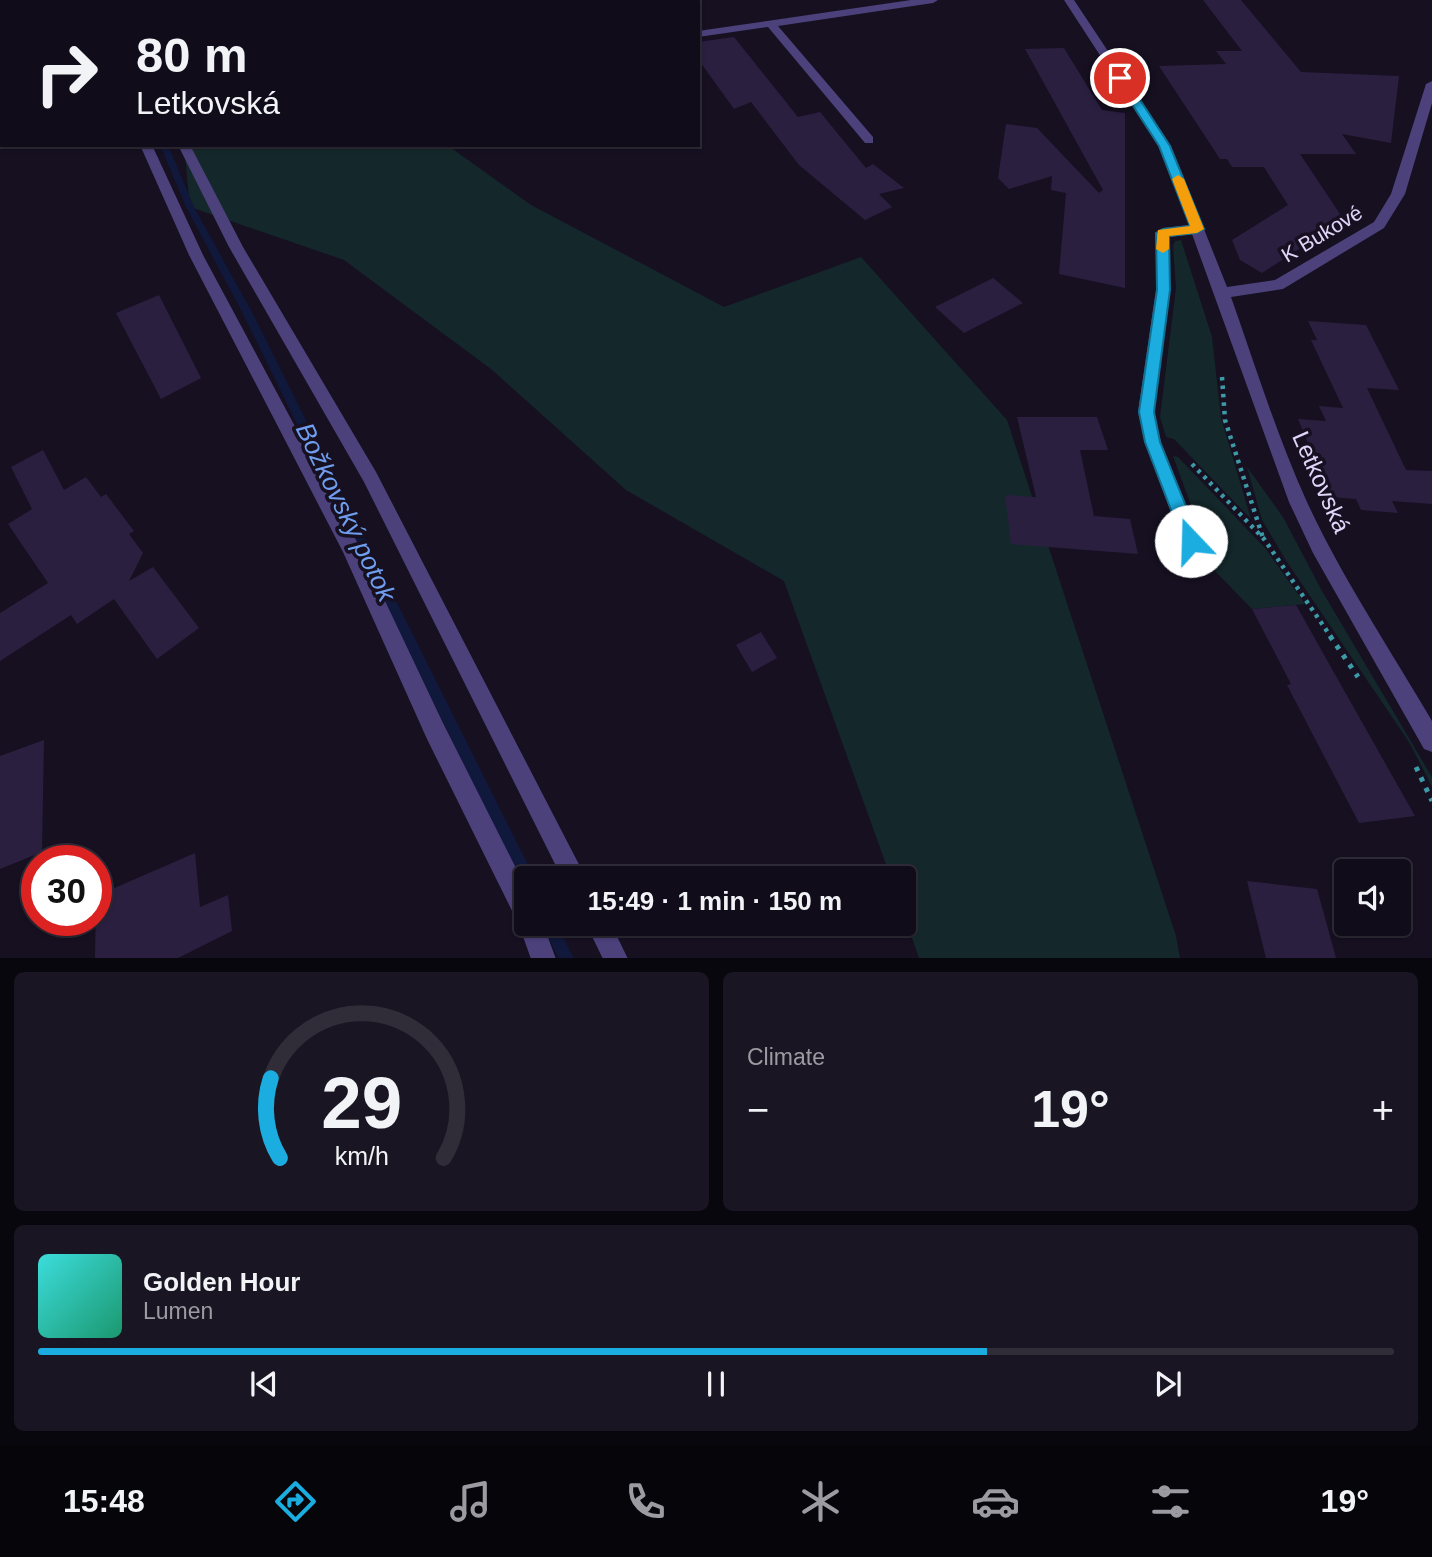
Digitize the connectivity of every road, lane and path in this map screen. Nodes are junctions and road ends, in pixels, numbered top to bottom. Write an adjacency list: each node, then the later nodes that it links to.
1 (933, 0): 3 (street)
2 (1069, 0): 9 (street, Letkovská)
3 (770, 23): 4 (street); 6 (street)
4 (700, 34)
5 (1432, 84): 10 (street, K Bukové)
6 (869, 140)
7 (147, 147): 20 (street)
8 (185, 147): 19 (street)
9 (1197, 229): 10 (street, Letkovská); 12 (street)
10 (1223, 293): 16 (street, Letkovská)
11 (1221, 373): 13 (path)
12 (1153, 442): 13 (path); 14 (street)
13 (1264, 539): 15 (path)
14 (1191, 541)
15 (1362, 683)
16 (1432, 741)
17 (1411, 759): 18 (path)
18 (1432, 800)
19 (568, 866)
20 (514, 890)
21 (536, 936): 23 (street)
22 (604, 936): 24 (street)
23 (544, 958)
24 (616, 958)

